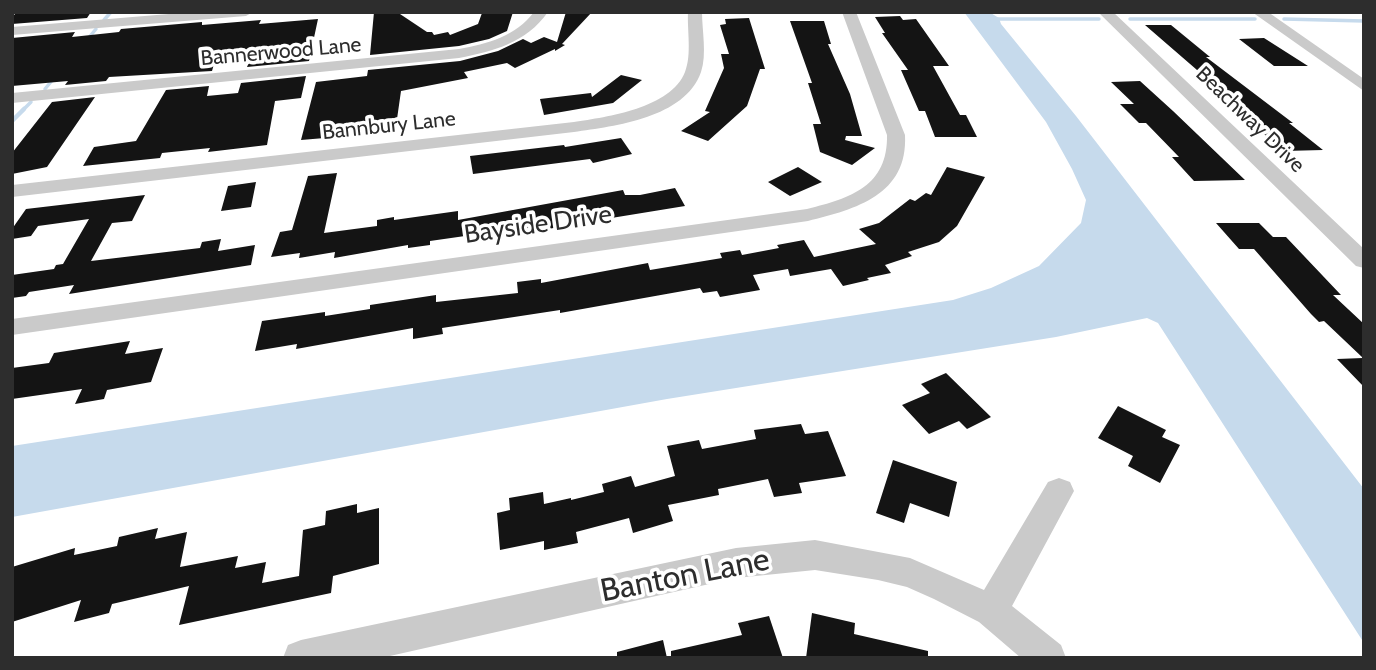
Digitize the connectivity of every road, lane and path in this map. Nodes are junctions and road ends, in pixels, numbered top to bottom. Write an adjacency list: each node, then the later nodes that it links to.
1 (246, 12): 7 (street)
2 (541, 12): 9 (street, Bannerwood Lane)
3 (695, 12): 10 (street, Bannbury Lane)
4 (849, 12): 12 (street, Bayside Drive)
5 (1105, 12): 11 (street, Beachway Drive)
6 (1259, 12): 8 (street)
7 (12, 31)
8 (1364, 86)
9 (12, 98)
10 (12, 191)
11 (1364, 261)
12 (12, 327)
13 (1059, 491): 14 (street)
14 (991, 610): 15 (street, Banton Lane); 16 (street, Banton Lane)
15 (301, 658)
16 (1048, 658)

